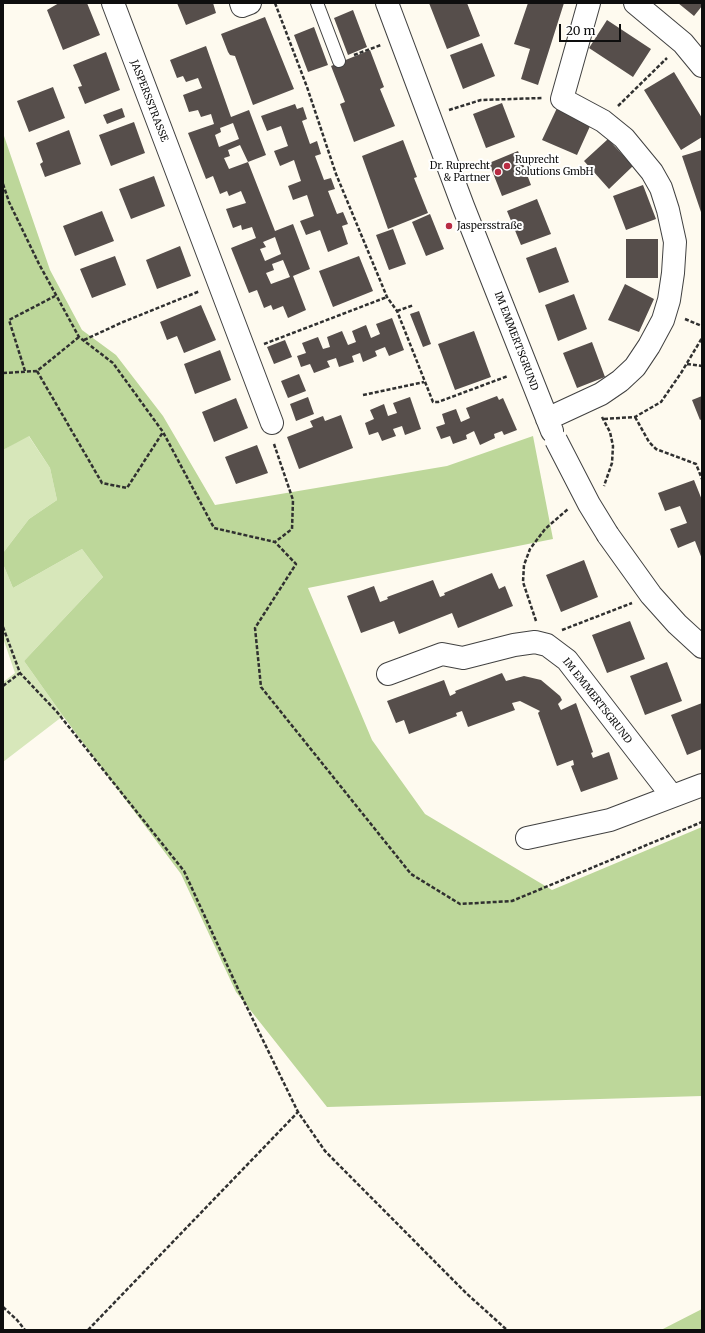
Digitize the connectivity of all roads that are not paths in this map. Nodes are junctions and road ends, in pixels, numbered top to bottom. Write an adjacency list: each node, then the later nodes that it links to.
1 (113, 3): 11 (street, JASPERSSTRASSE)
2 (241, 3): 3 (street)
3 (250, 3)
4 (317, 3): 8 (lane)
5 (387, 3): 10 (street, IM EMMERTSGRUND)
6 (589, 3): 10 (street)
7 (635, 3): 9 (street)
8 (338, 61)
9 (702, 66)
10 (547, 419): 12 (street, IM EMMERTSGRUND, bridge)
11 (272, 423)
12 (702, 647)
13 (388, 674): 15 (street, IM EMMERTSGRUND)
14 (702, 785): 15 (street)
15 (672, 796): 16 (street)
16 (527, 838)

